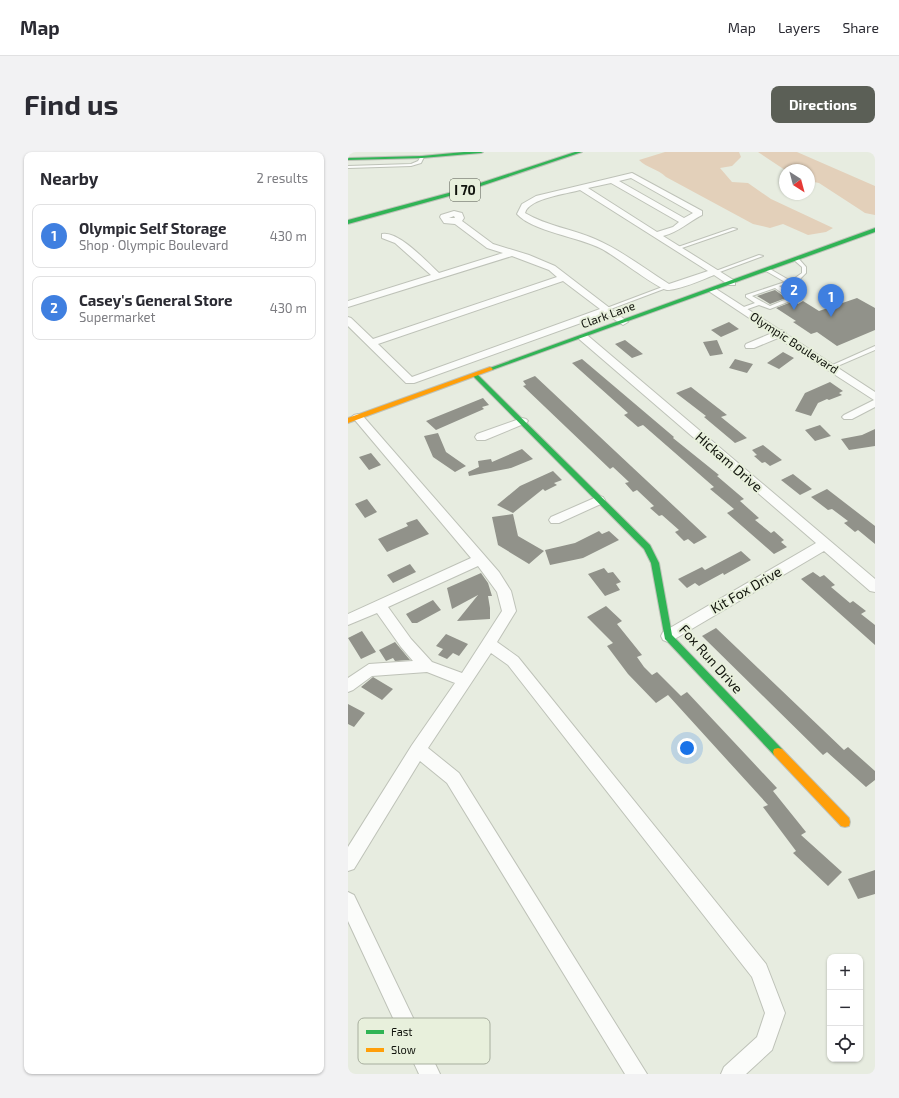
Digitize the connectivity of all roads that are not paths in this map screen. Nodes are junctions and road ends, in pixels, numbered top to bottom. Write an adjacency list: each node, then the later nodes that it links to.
1 (481, 152): 4 (main road)
2 (551, 152): 9 (main road, I 70)
3 (580, 152): 12 (main road, I 70)
4 (422, 157): 5 (main road); 6 (lane)
5 (348, 159)
6 (348, 167)
7 (612, 180): 8 (street); 11 (street); 11 (street)
8 (580, 187): 15 (street); 28 (street)
9 (354, 210)
10 (457, 220): 18 (street)
11 (684, 221): 15 (street)
12 (348, 222)
13 (735, 229): 17 (lane)
14 (875, 230): 20 (main road, Clark Lane)
15 (655, 234): 17 (street)
16 (385, 236): 23 (street)
17 (677, 248): 22 (street)
18 (512, 253): 23 (street); 24 (street)
19 (761, 256): 22 (lane)
20 (796, 259): 21 (main road, Clark Lane); 25 (lane)
21 (768, 270): 25 (lane); 26 (main road, Clark Lane)
22 (715, 272): 26 (street); 28 (street)
23 (437, 276): 31 (street)
24 (565, 277): 32 (street); 38 (street)
25 (789, 282): 27 (lane)
26 (732, 283): 29 (main road, Clark Lane)
27 (775, 286): 30 (lane); 30 (lane)
28 (667, 287): 32 (lane)
29 (713, 290): 33 (street, Olympic Boulevard); 35 (main road, Clark Lane)
30 (759, 303): 33 (lane)
31 (348, 304)
32 (607, 309): 35 (street); 38 (street)
33 (743, 309): 36 (street, Olympic Boulevard)
34 (348, 320): 38 (street)
35 (623, 322): 37 (main road, Clark Lane)
36 (781, 333): 39 (street); 41 (street, Olympic Boulevard)
37 (583, 337): 42 (main road, Clark Lane); 51 (street, Hickam Drive)
38 (371, 343)
39 (750, 346)
40 (875, 348): 41 (lane)
41 (831, 367): 43 (street, Olympic Boulevard)
42 (476, 376): 46 (main road, Clark Lane); 47 (main road, Fox Run Drive)
43 (875, 397)
44 (875, 403): 45 (street)
45 (848, 417)
46 (353, 419): 52 (street)
47 (522, 421): 48 (street); 49 (main road, Fox Run Drive)
48 (481, 437)
49 (600, 500): 50 (street); 56 (main road, Fox Run Drive)
50 (555, 520)
51 (825, 544): 53 (street, Hickam Drive); 56 (street, Kit Fox Drive)
52 (480, 559): 54 (street); 57 (street)
53 (875, 586)
54 (379, 605): 55 (street); 58 (street)
55 (348, 620)
56 (668, 636): 62 (main road, Fox Run Drive)
57 (489, 644): 59 (street); 69 (street)
58 (427, 666): 59 (street); 60 (street)
59 (464, 680): 61 (street)
60 (348, 686)
61 (418, 750): 63 (street); 68 (street)
62 (845, 822)
63 (348, 864)
64 (348, 901): 65 (street)
65 (403, 1018)
66 (425, 1064): 67 (street)
67 (430, 1074)
68 (637, 1074)
69 (731, 1074)

